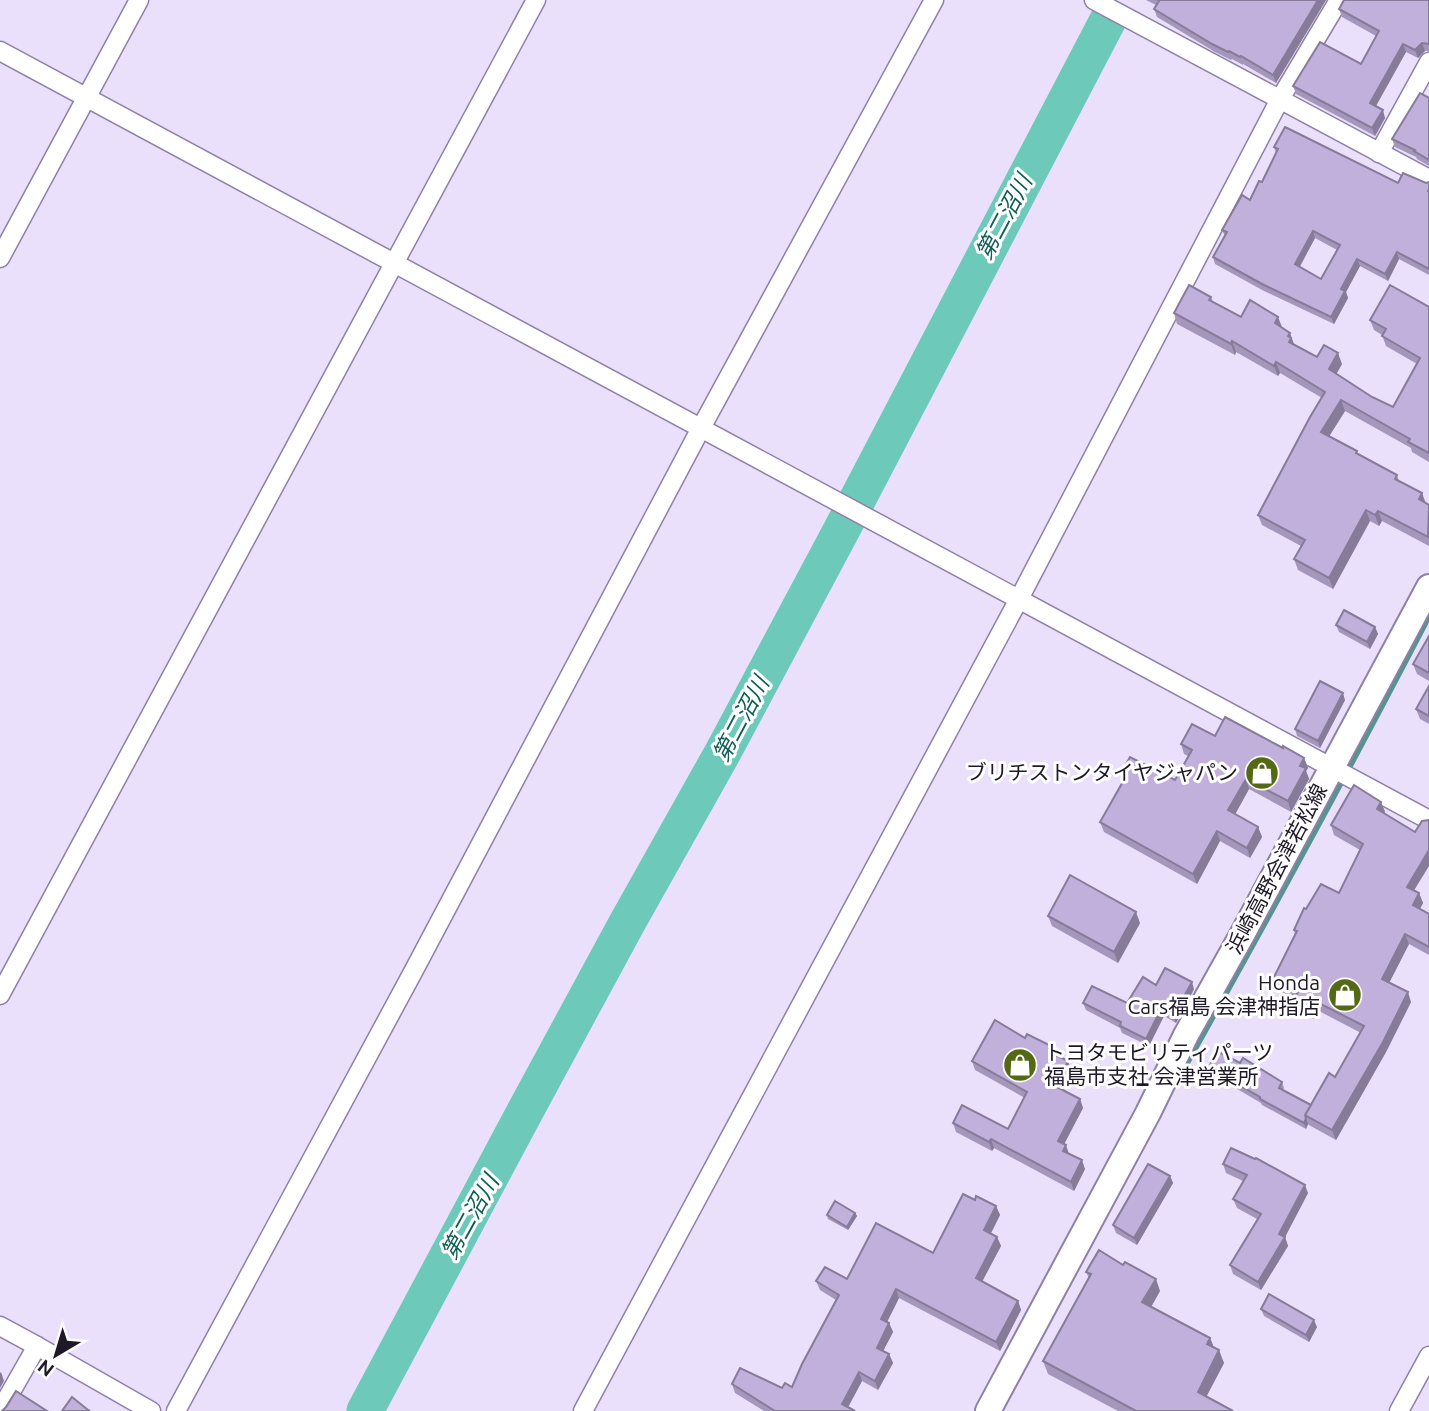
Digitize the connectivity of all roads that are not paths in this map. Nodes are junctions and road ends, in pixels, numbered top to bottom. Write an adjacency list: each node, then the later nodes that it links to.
1 (139, 0): 8 (street)
2 (536, 0): 13 (street)
3 (933, 0): 14 (street)
4 (1094, 0): 9 (street)
5 (1339, 0): 9 (street)
6 (0, 51): 8 (street)
7 (1429, 62): 10 (street)
8 (86, 99): 12 (street); 13 (street)
9 (1280, 99): 10 (street); 16 (street)
10 (1379, 153): 11 (street)
11 (1429, 180)
12 (0, 258)
13 (394, 263): 14 (street); 19 (street)
14 (701, 428): 16 (street); 25 (street)
15 (1429, 587): 17 (main road, 浜崎高野会津若松線)
16 (1019, 598): 17 (street); 26 (street)
17 (1335, 769): 18 (street); 27 (main road, 浜崎高野会津若松線)
18 (1429, 820)
19 (0, 995)
20 (0, 1326): 21 (street)
21 (37, 1346): 23 (street); 24 (street)
22 (1429, 1356): 28 (street)
23 (0, 1411)
24 (151, 1411)
25 (176, 1411)
26 (583, 1411)
27 (988, 1411)
28 (1399, 1411)

